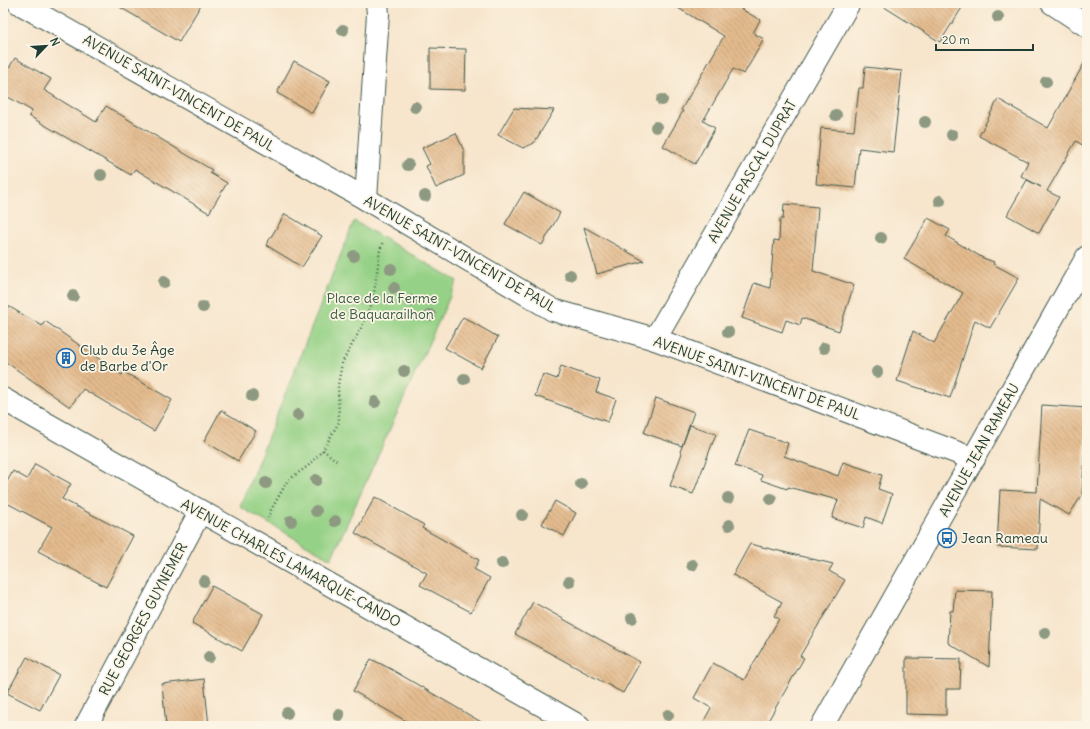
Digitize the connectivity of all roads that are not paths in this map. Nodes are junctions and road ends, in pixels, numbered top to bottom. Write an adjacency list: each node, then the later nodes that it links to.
1 (19, 3): 6 (street, AVENUE SAINT-VINCENT DE PAUL)
2 (377, 3): 6 (street)
3 (849, 3): 8 (street, AVENUE PASCAL DUPRAT)
4 (1052, 3): 5 (street)
5 (1087, 26)
6 (366, 199): 8 (street, AVENUE SAINT-VINCENT DE PAUL)
7 (1087, 257): 10 (street, AVENUE JEAN RAMEAU)
8 (655, 339): 10 (street, AVENUE SAINT-VINCENT DE PAUL)
9 (3, 399): 11 (street, AVENUE CHARLES LAMARQUE-CANDO)
10 (974, 459): 14 (street, AVENUE JEAN RAMEAU)
11 (200, 512): 12 (street, RUE GEORGES GUYNEMER); 13 (street, AVENUE CHARLES LAMARQUE-CANDO)
12 (86, 726)
13 (579, 726)
14 (822, 726)

